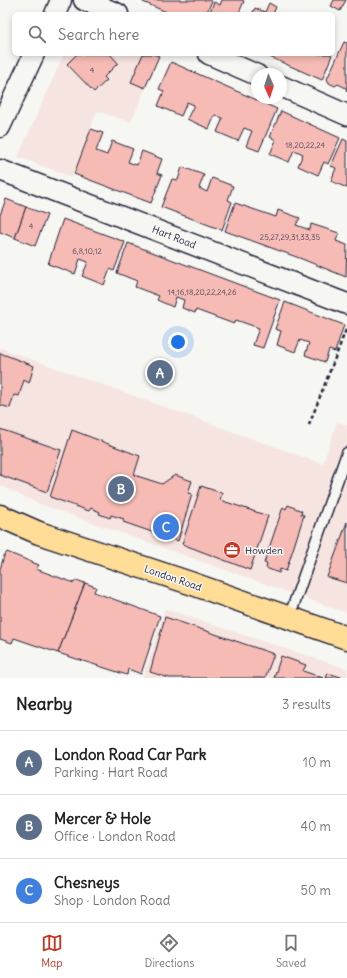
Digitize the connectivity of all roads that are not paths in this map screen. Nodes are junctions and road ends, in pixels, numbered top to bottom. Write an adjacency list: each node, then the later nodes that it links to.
1 (61, 0): 3 (street)
2 (84, 0): 4 (street)
3 (56, 12)
4 (113, 12)
5 (33, 56): 10 (street)
6 (214, 56): 7 (street)
7 (251, 72)
8 (287, 89): 9 (street)
9 (347, 115)
10 (0, 127)
11 (0, 170): 12 (street, Hart Road)
12 (347, 304)
13 (347, 453): 15 (lane)
14 (0, 516): 15 (main road, London Road)
15 (289, 618): 16 (main road, London Road)
16 (347, 638)

